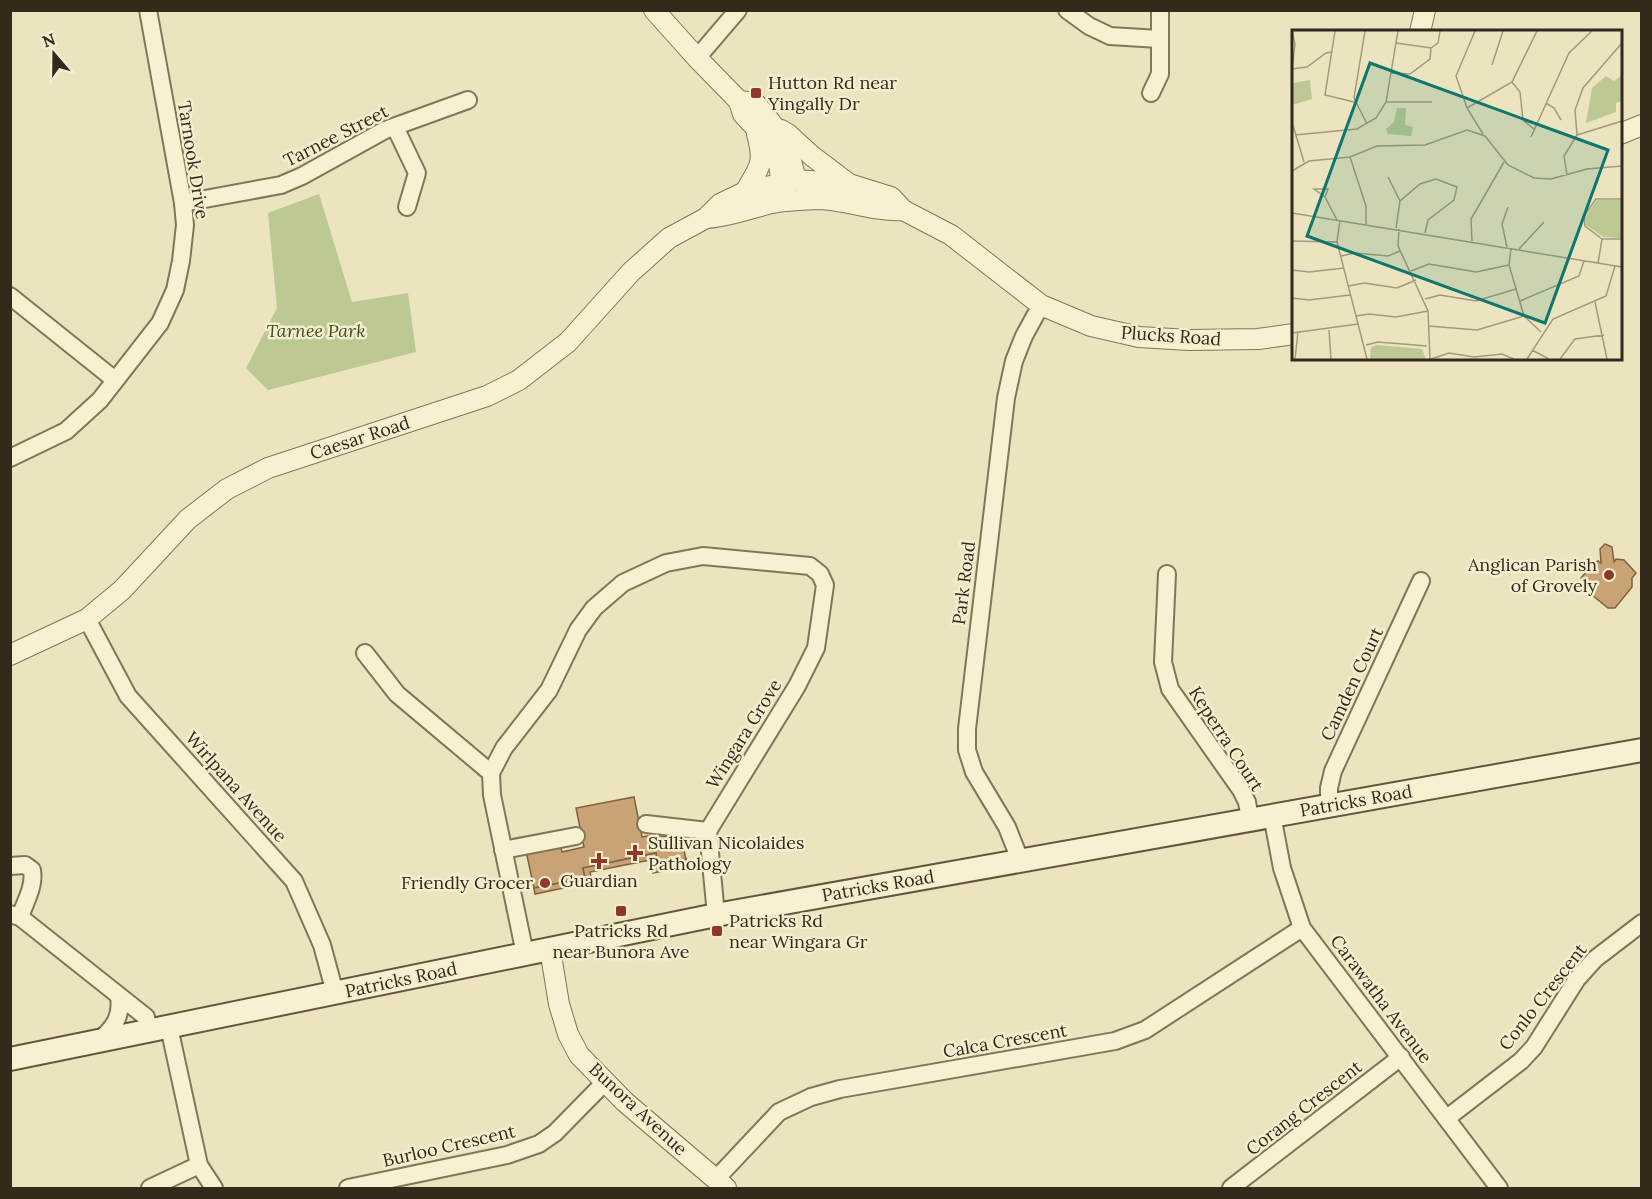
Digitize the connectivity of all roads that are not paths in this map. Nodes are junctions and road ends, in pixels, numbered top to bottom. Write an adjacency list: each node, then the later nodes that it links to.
1 (654, 10): 9 (street)
2 (738, 10): 9 (street)
3 (1067, 10): 8 (street)
4 (1160, 10): 8 (street)
5 (1425, 10): 7 (street)
6 (149, 11): 21 (street, Tarnook Drive)
7 (1420, 30)
8 (1160, 39): 10 (street)
9 (697, 58): 12 (street)
10 (1151, 93)
11 (468, 100): 14 (street, Tarnee Street)
12 (739, 101): 15 (street); 16 (street)
13 (1641, 125): 17 (street)
14 (395, 127): 21 (street, Tarnee Street); 22 (street)
15 (756, 128): 19 (street); 20 (street)
16 (776, 128): 18 (street); 19 (street)
17 (1622, 133)
18 (849, 184): 19 (street, Plucks Road); 23 (street, Plucks Road)
19 (790, 191): 20 (street, Caesar Road); 23 (street, Plucks Road); 24 (street, Caesar Road)
20 (745, 192): 24 (street, Caesar Road)
21 (183, 203): 28 (street, Tarnook Drive)
22 (408, 207)
23 (903, 210): 26 (street, Plucks Road)
24 (706, 218): 32 (street, Caesar Road)
25 (10, 296): 28 (street)
26 (1041, 305): 27 (street, Plucks Road); 44 (street, Park Road)
27 (1292, 334)
28 (115, 380): 29 (street, Tarnook Drive)
29 (10, 458)
30 (1167, 574): 39 (street, Keperra Court)
31 (1420, 581): 37 (street, Camden Court)
32 (87, 619): 34 (street, Caesar Road); 52 (street, Wirlpana Avenue)
33 (365, 653): 36 (street)
34 (10, 655)
35 (1641, 750): 37 (main road, Patricks Road)
36 (491, 773): 41 (street, Wingara Grove); 43 (street)
37 (1329, 806): 38 (main road, Patricks Road)
38 (1272, 815): 39 (main road, Patricks Road); 49 (street, Carawatha Avenue)
39 (1250, 819): 44 (main road, Patricks Road)
40 (646, 824): 41 (street)
41 (708, 831): 46 (street)
42 (576, 836): 43 (street)
43 (503, 850): 51 (street)
44 (1020, 861): 46 (main road, Patricks Road)
45 (10, 866): 47 (street)
46 (717, 915): 50 (main road, Patricks Road)
47 (15, 916): 53 (street)
48 (1641, 923): 59 (street, Conlo Crescent)
49 (1302, 928): 56 (street, Carawatha Avenue); 61 (street, Calca Crescent)
50 (550, 949): 51 (main road, Patricks Road); 58 (street, Bunora Avenue)
51 (525, 954): 52 (main road, Patricks Road)
52 (335, 993): 54 (main road, Patricks Road)
53 (119, 997): 54 (street); 55 (street)
54 (159, 1029): 55 (main road, Patricks Road); 60 (street)
55 (100, 1040): 57 (main road, Patricks Road)
56 (1401, 1057): 59 (street, Carawatha Avenue); 65 (street, Corang Crescent)
57 (10, 1059)
58 (605, 1082): 61 (street, Bunora Avenue); 64 (street, Burloo Crescent)
59 (1448, 1118): 66 (street, Carawatha Avenue)
60 (199, 1165): 62 (street); 63 (street)
61 (721, 1184)
62 (150, 1188)
63 (214, 1188)
64 (348, 1188)
65 (1231, 1188)
66 (1499, 1188)

